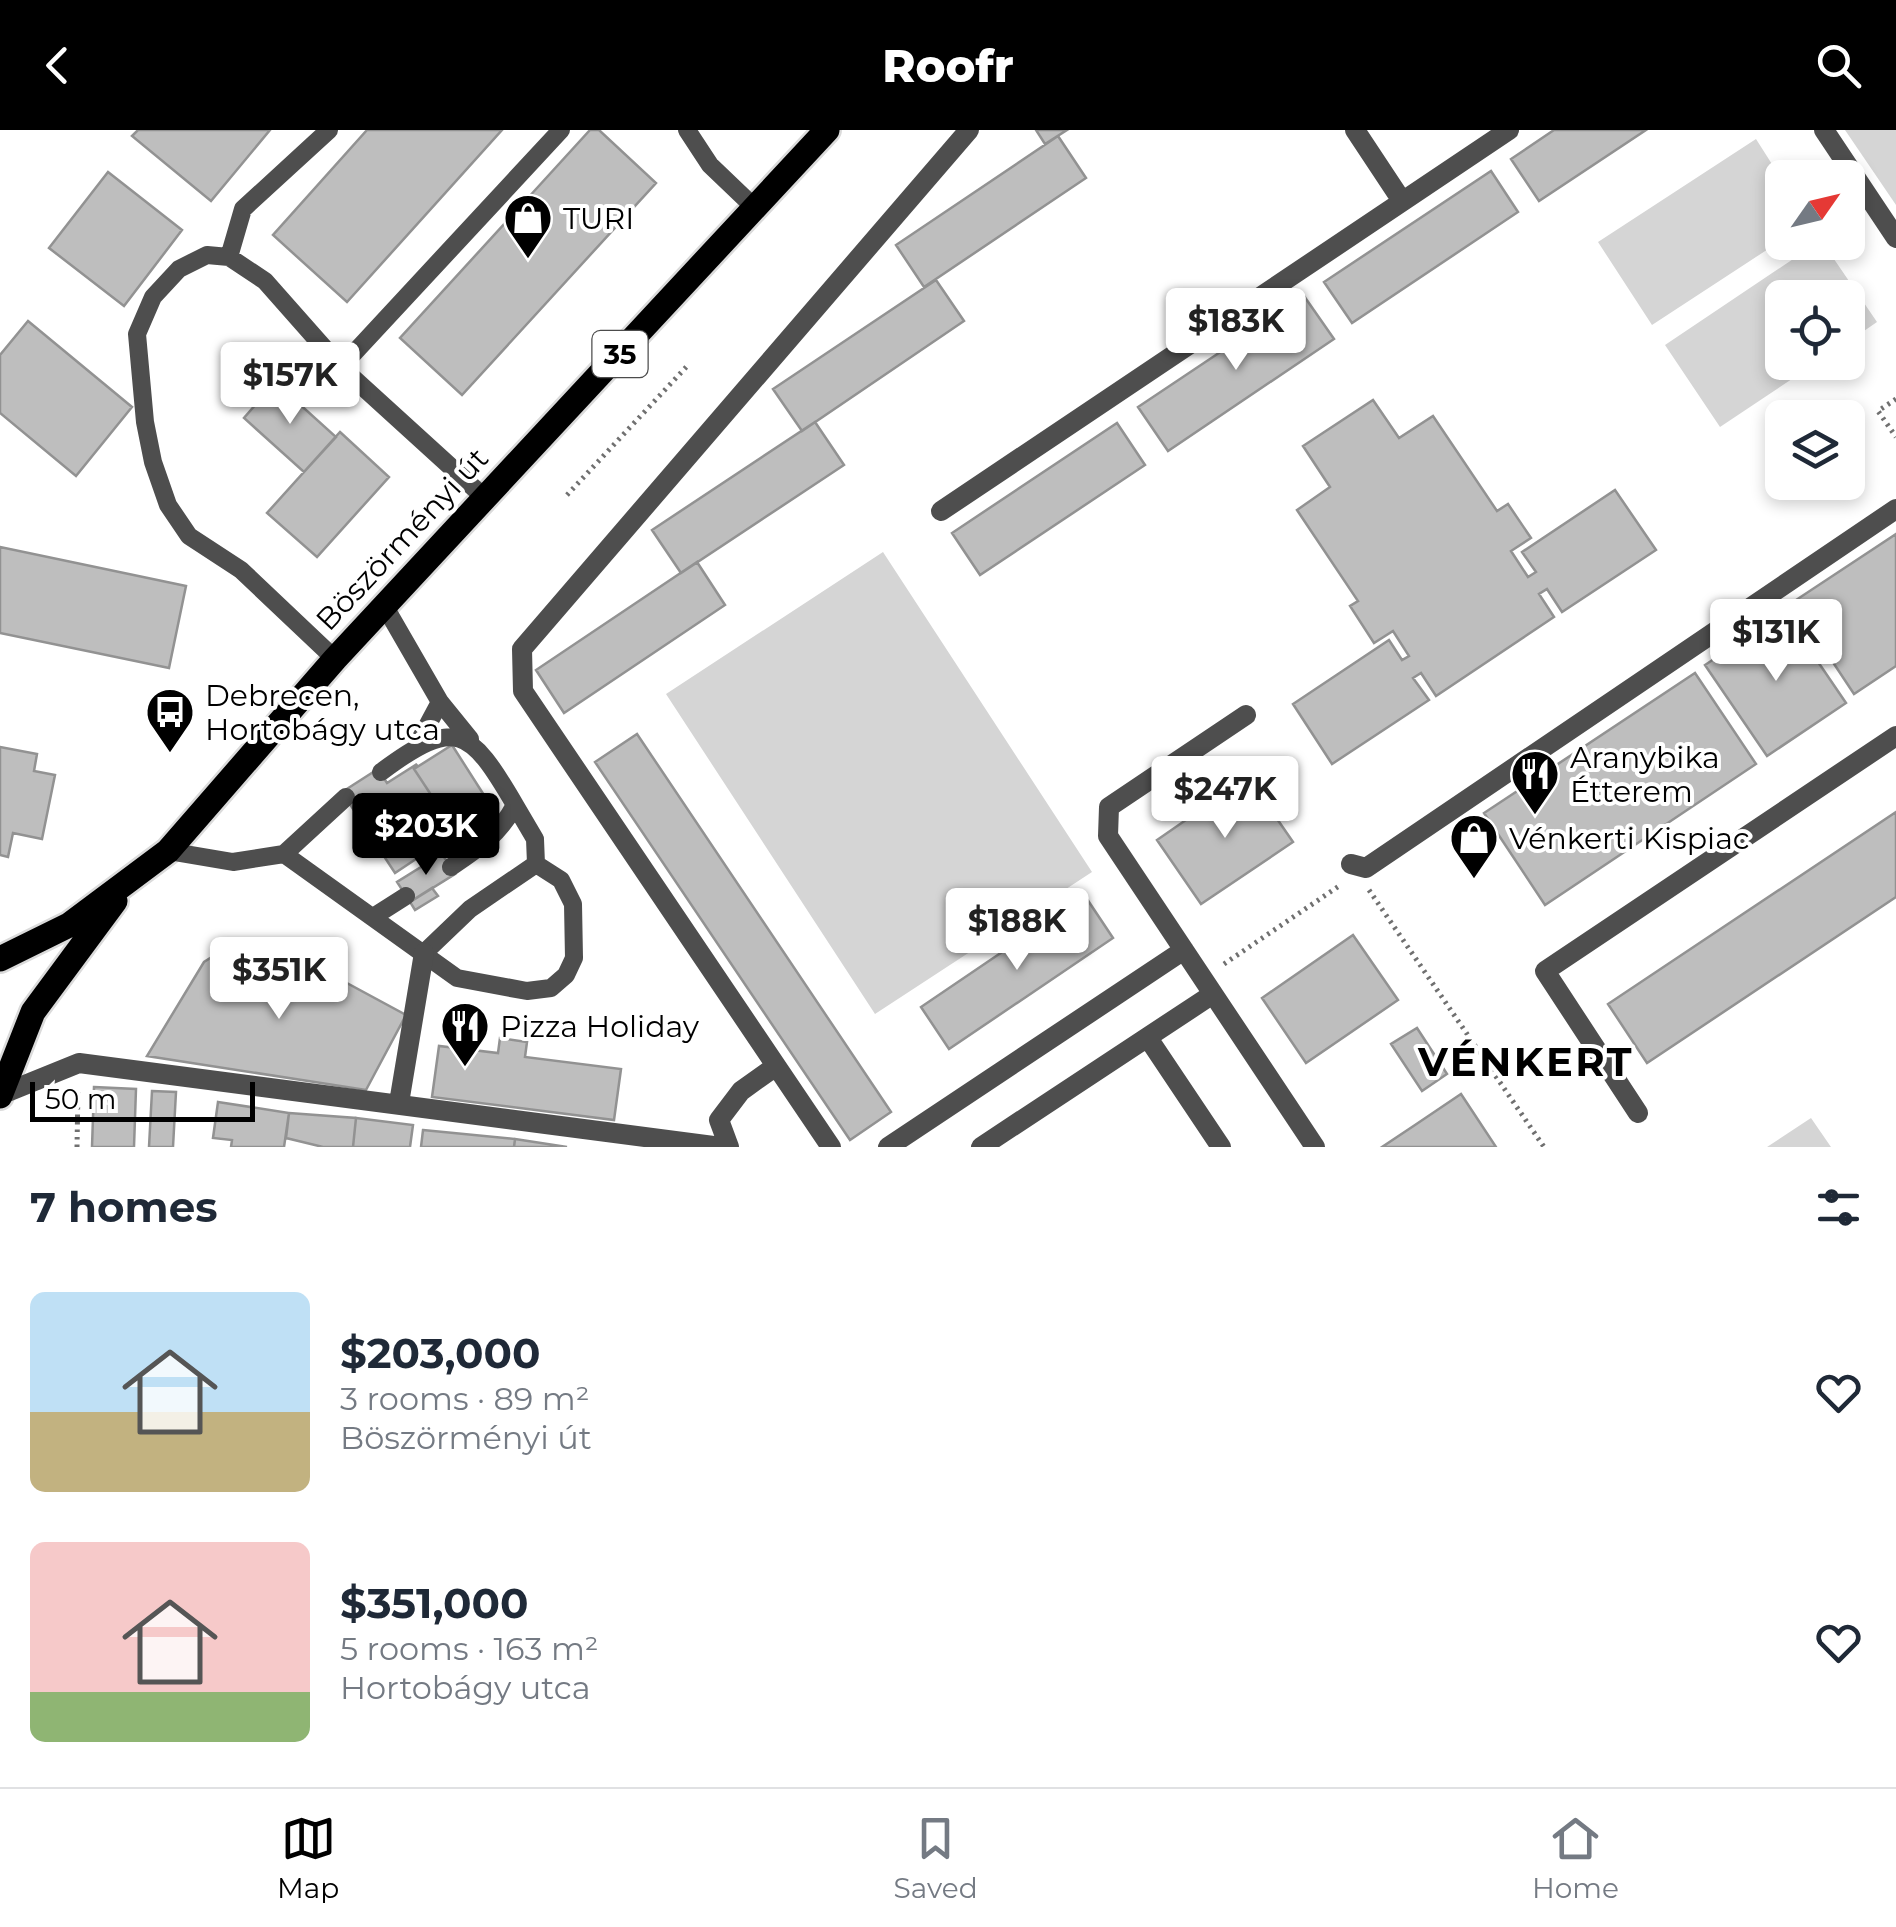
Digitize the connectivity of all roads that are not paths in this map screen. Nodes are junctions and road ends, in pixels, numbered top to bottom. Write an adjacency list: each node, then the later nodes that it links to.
1 (329, 130): 12 (lane)
2 (561, 130): 13 (lane)
3 (688, 130): 10 (lane)
4 (827, 130): 10 (main road, Böszörményi út / 35)
5 (969, 130): 40 (street)
6 (1354, 130): 9 (street)
7 (1509, 130): 9 (street)
8 (1824, 130): 11 (street)
9 (1402, 201): 16 (street)
10 (756, 209): 14 (main road, Böszörményi út / 35)
11 (1896, 238)
12 (228, 257): 13 (lane); 18 (lane)
13 (342, 367): 14 (lane)
14 (485, 498): 17 (main road, Böszörményi út / 35)
15 (1896, 509): 31 (street)
16 (941, 511)
17 (384, 605): 18 (main road, Böszörményi út / 35); 19 (lane)
18 (335, 659): 27 (main road, Böszörményi út / 35)
19 (440, 702): 22 (lane); 23 (lane)
20 (1246, 715): 35 (street)
21 (1896, 736): 43 (street)
22 (472, 741): 23 (lane); 26 (lane)
23 (418, 745): 24 (lane)
24 (381, 772)
25 (346, 798): 28 (lane)
26 (515, 804): 29 (lane); 30 (lane)
27 (168, 851): 28 (lane); 32 (main road, Böszörményi út / 35)
28 (284, 854): 34 (lane)
29 (536, 864): 36 (lane); 36 (lane)
30 (450, 867)
31 (1358, 868)
32 (127, 885): 37 (main road, Böszörményi út / 35); 41 (main road)
33 (406, 896): 34 (lane)
34 (373, 917): 36 (lane)
35 (1184, 950): 38 (street); 47 (street)
36 (424, 953): 42 (street)
37 (0, 959)
38 (1208, 986): 39 (street); 50 (street)
39 (1148, 1038): 48 (street); 49 (street)
40 (776, 1066): 45 (street); 46 (street)
41 (0, 1095): 42 (street)
42 (398, 1104): 44 (street)
43 (1638, 1113)
44 (721, 1147)
45 (729, 1147)
46 (830, 1147)
47 (888, 1147)
48 (981, 1147)
49 (1220, 1147)
50 (1316, 1147)

